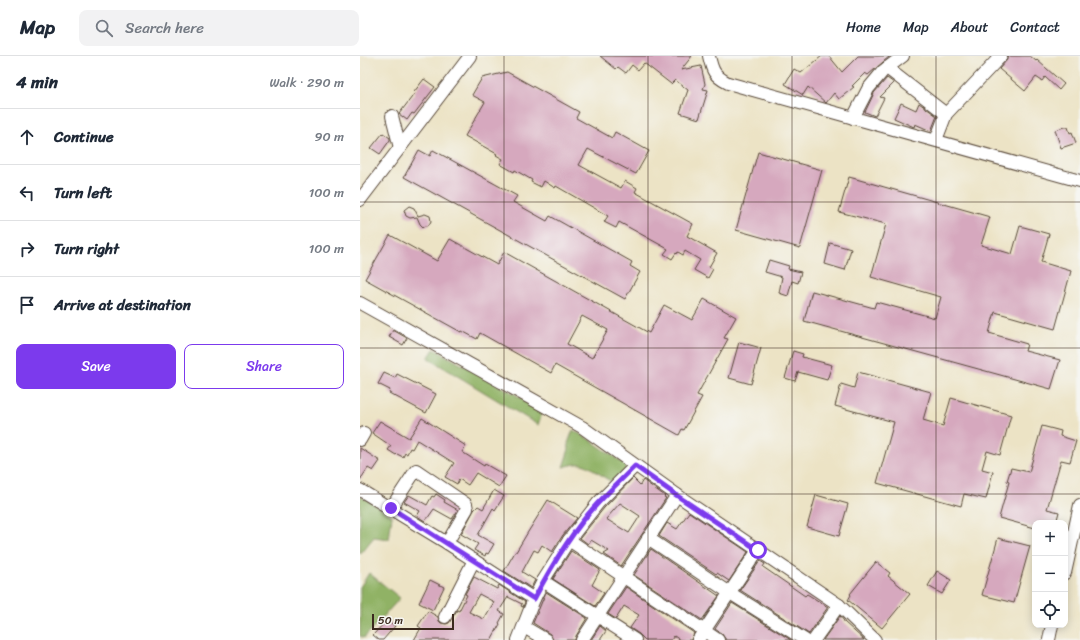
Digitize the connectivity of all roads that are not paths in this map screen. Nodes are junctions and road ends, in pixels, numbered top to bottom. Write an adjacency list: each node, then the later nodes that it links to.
1 (470, 56): 10 (street)
2 (709, 56): 8 (street)
3 (903, 56): 5 (street)
4 (1001, 56): 6 (street)
5 (887, 68): 6 (street); 8 (street)
6 (946, 114): 9 (street)
7 (392, 116): 10 (street)
8 (853, 118): 9 (street)
9 (936, 140): 11 (street)
10 (400, 148): 12 (street)
11 (1080, 180)
12 (360, 200)
13 (360, 303): 14 (street)
14 (635, 466): 16 (street); 20 (street)
15 (360, 490): 18 (street)
16 (676, 495): 19 (street); 22 (street)
17 (1080, 505): 23 (street)
18 (391, 508): 21 (street); 21 (street)
19 (648, 538): 25 (street); 27 (street)
20 (568, 540): 25 (street); 26 (street)
21 (447, 543): 24 (street)
22 (758, 550): 27 (street); 29 (street)
23 (1068, 559)
24 (474, 560): 28 (street); 31 (street)
25 (623, 578): 30 (street); 34 (street)
26 (544, 581): 28 (street); 30 (street)
27 (730, 593): 34 (street); 40 (street)
28 (534, 599): 32 (street)
29 (839, 605): 41 (street); 42 (street)
30 (598, 616): 37 (street); 38 (street)
31 (445, 617)
32 (524, 627): 35 (street); 36 (street)
33 (1051, 628): 43 (street)
34 (701, 635): 39 (street)
35 (518, 640)
36 (546, 640)
37 (582, 640)
38 (635, 640)
39 (718, 640)
40 (805, 640)
41 (814, 640)
42 (875, 640)
43 (1049, 640)

